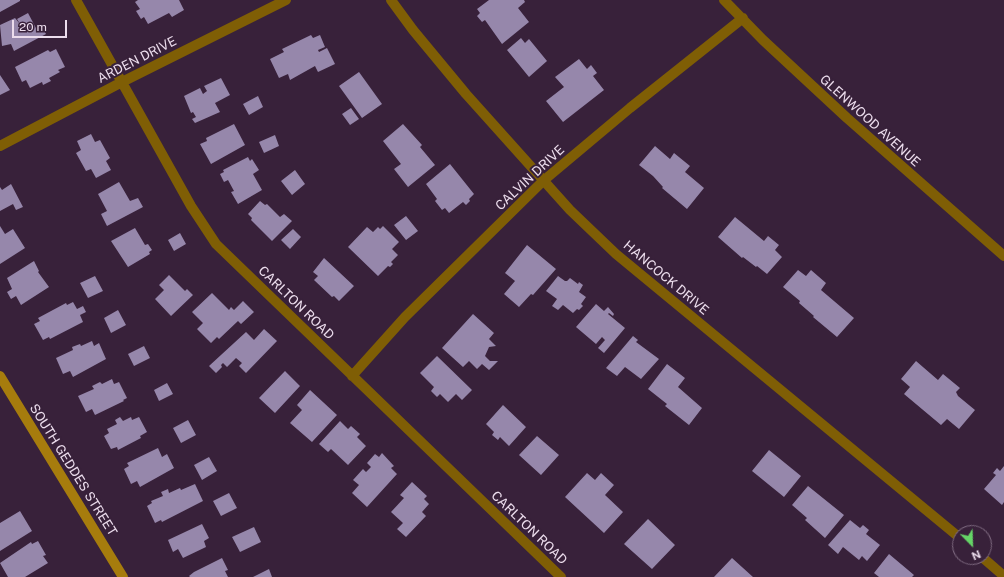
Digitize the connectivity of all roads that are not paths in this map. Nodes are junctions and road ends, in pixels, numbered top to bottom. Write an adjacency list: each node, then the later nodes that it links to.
1 (76, 0): 6 (street, CARLTON ROAD)
2 (286, 0): 6 (street, ARDEN DRIVE)
3 (391, 0): 8 (street, HANCOCK DRIVE)
4 (724, 0): 5 (street, GLENWOOD AVENUE)
5 (742, 18): 8 (street, CALVIN DRIVE); 9 (street, GLENWOOD AVENUE)
6 (122, 82): 7 (street, ARDEN DRIVE); 11 (street, CARLTON ROAD)
7 (0, 146)
8 (543, 181): 11 (street, CALVIN DRIVE); 12 (street, HANCOCK DRIVE)
9 (1004, 256)
10 (0, 376): 15 (main road, SOUTH GEDDES STREET)
11 (352, 376): 16 (street, CARLTON ROAD)
12 (952, 531)
13 (991, 565): 14 (street)
14 (1004, 576)
15 (123, 577)
16 (561, 577)

